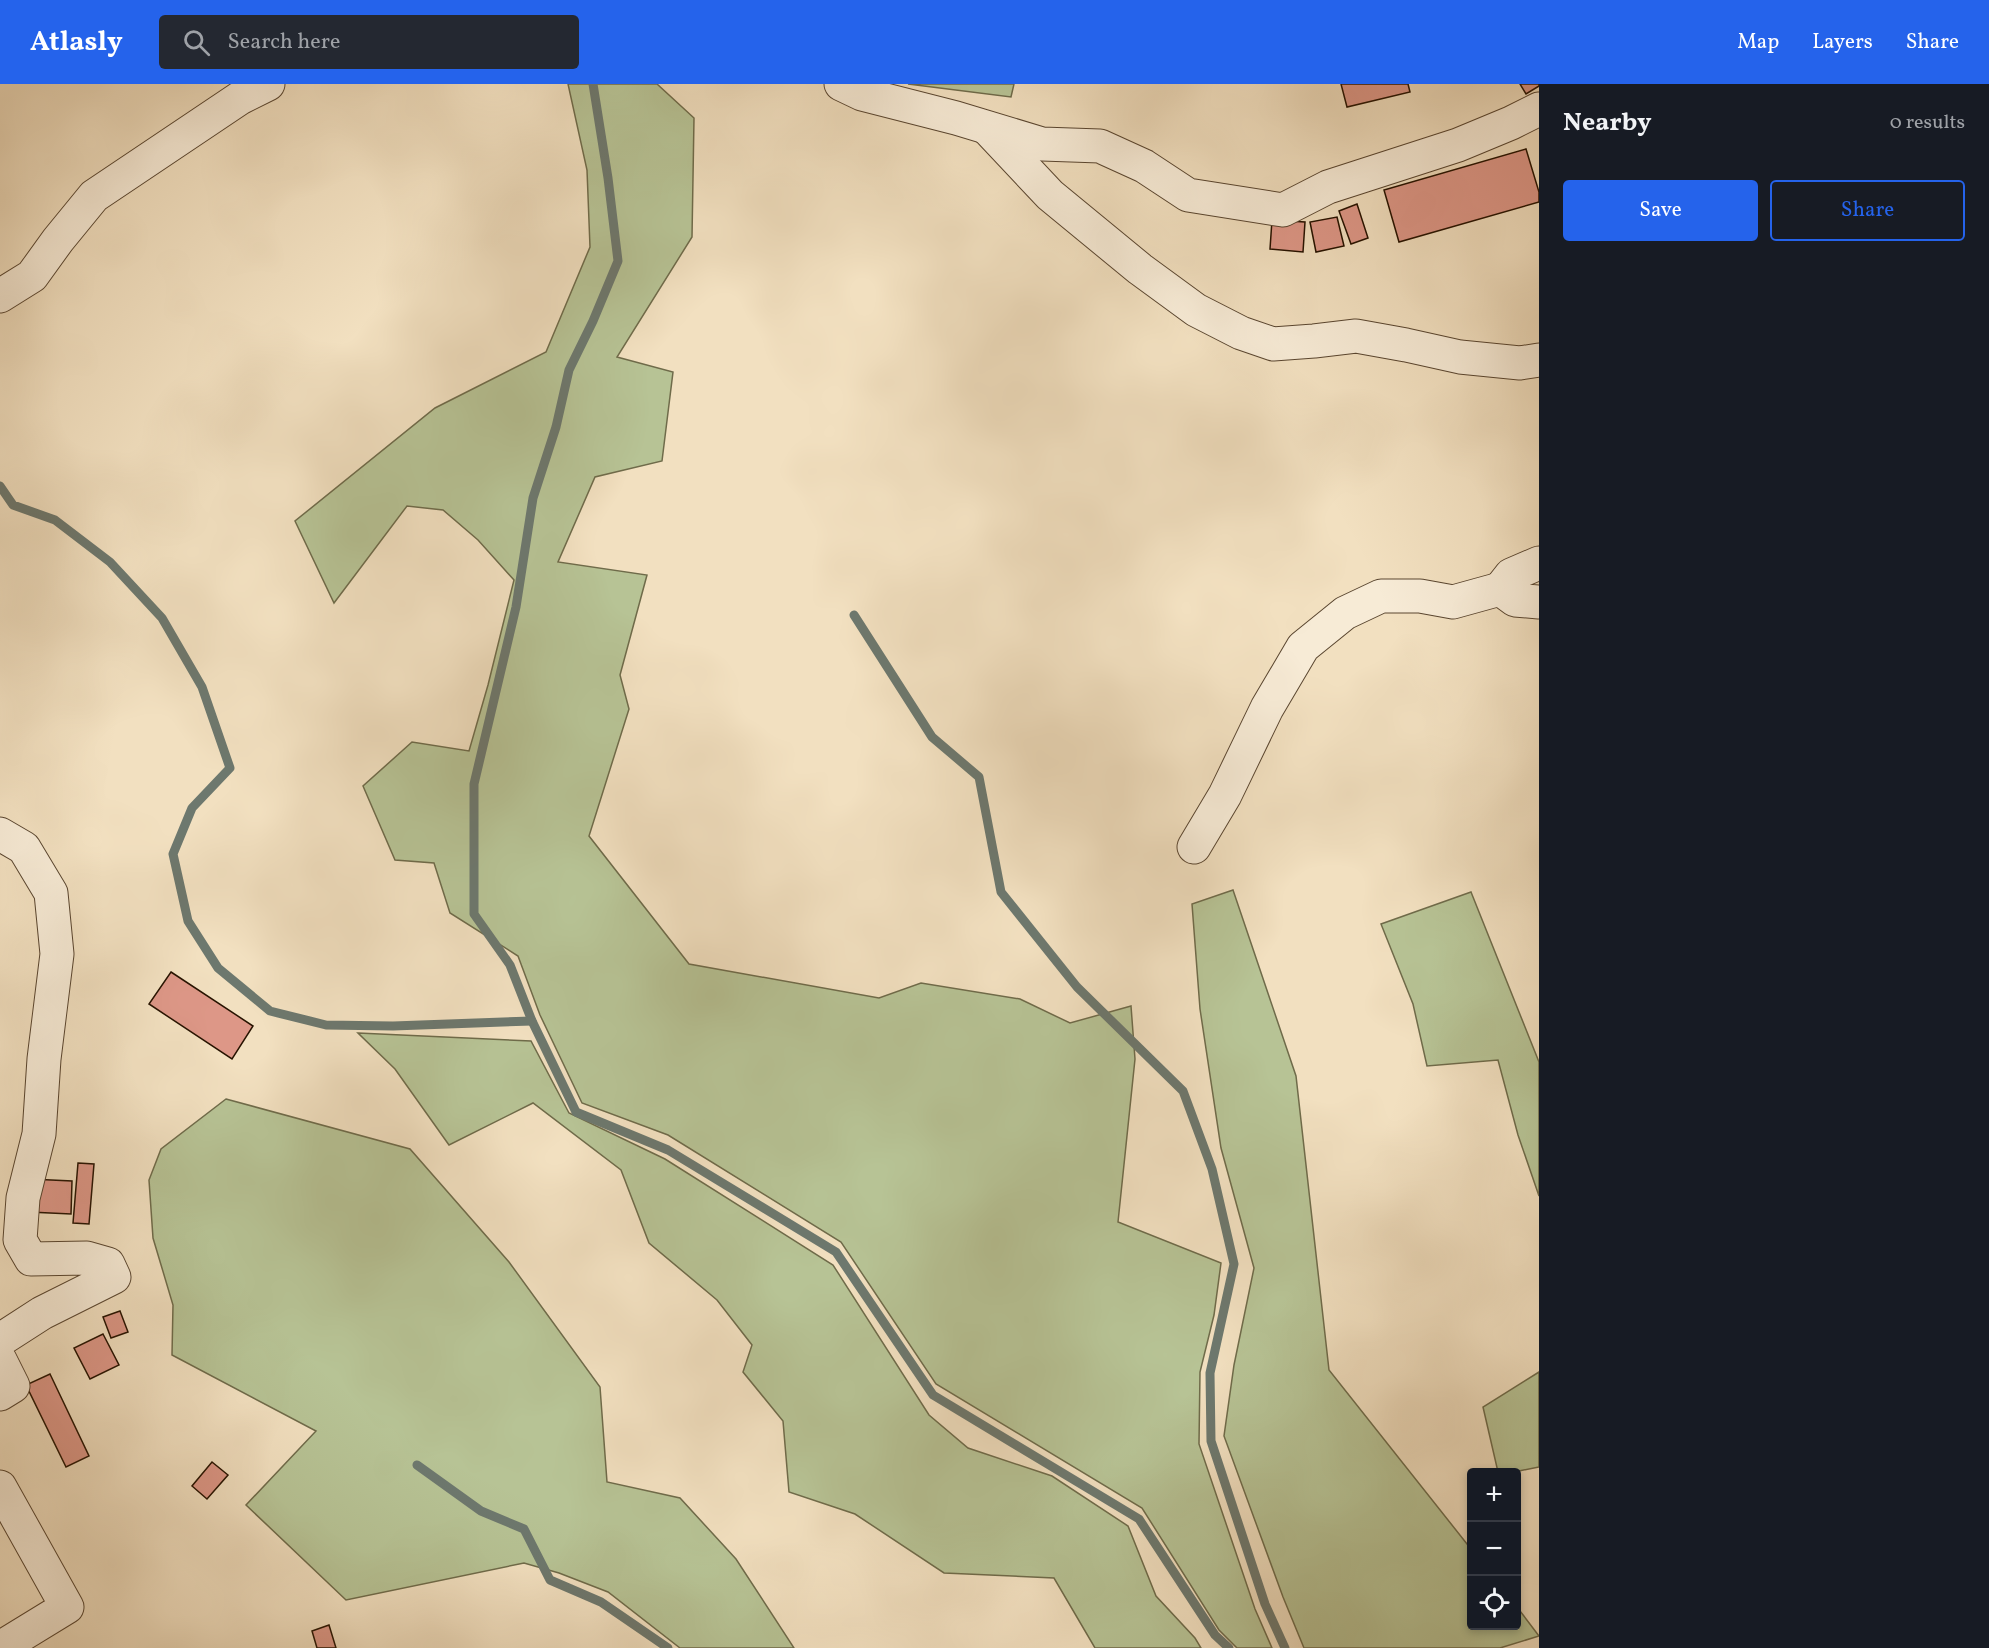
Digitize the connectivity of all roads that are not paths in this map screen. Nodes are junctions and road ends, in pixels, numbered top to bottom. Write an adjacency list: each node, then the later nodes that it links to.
1 (268, 84): 5 (street)
2 (841, 84): 4 (street)
3 (1539, 109): 4 (street)
4 (986, 127): 6 (street)
5 (0, 296)
6 (1539, 360)
7 (1539, 563): 8 (street)
8 (1500, 589): 9 (street); 11 (street)
9 (1539, 602)
10 (0, 834): 12 (street)
11 (1194, 847)
12 (0, 1340)
13 (0, 1360): 14 (street)
14 (0, 1394)
15 (0, 1487): 16 (street)
16 (0, 1648)

